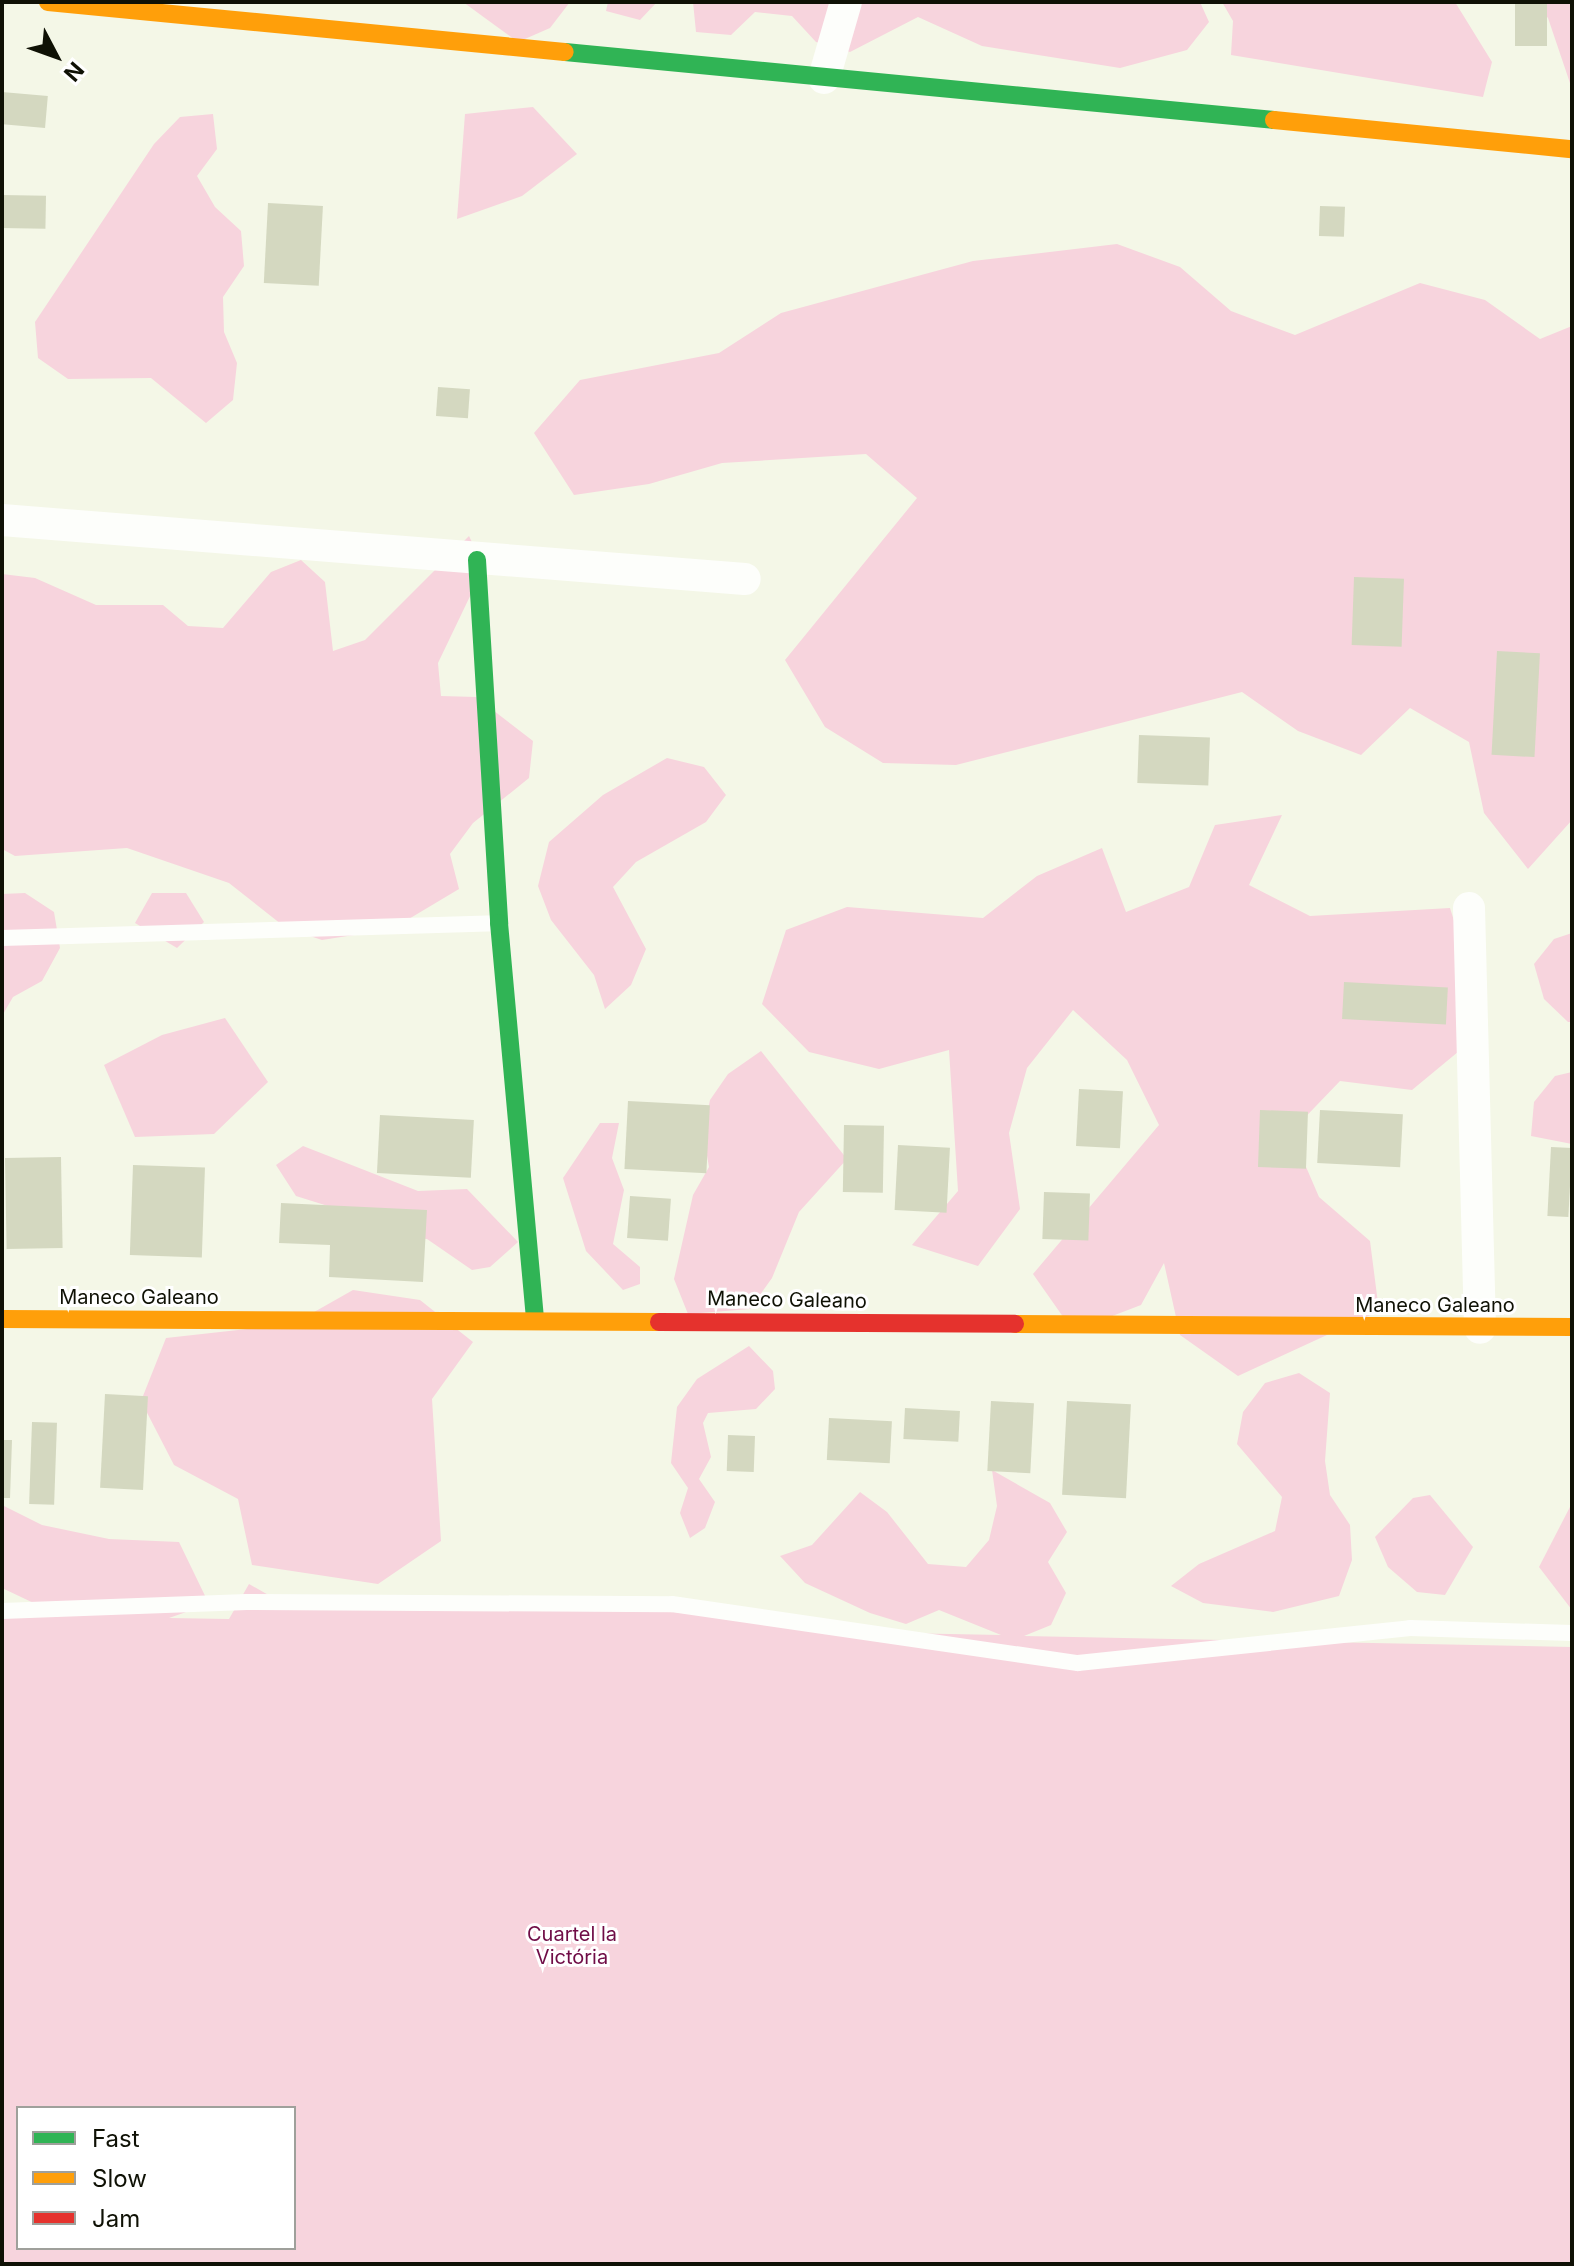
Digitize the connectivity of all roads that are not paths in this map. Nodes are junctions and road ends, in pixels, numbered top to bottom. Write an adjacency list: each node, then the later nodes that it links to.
1 (48, 2): 3 (street)
2 (846, 2): 3 (street)
3 (824, 78): 4 (street)
4 (1572, 149)
5 (2, 520): 6 (street)
6 (477, 560): 7 (street); 9 (street)
7 (745, 579)
8 (1469, 908): 14 (street)
9 (499, 923): 10 (lane); 12 (street)
10 (2, 938)
11 (2, 1319): 12 (street, Maneco Galeano)
12 (535, 1319): 14 (street, Maneco Galeano)
13 (1572, 1327): 14 (street, Maneco Galeano)
14 (1480, 1328)
15 (2, 1611): 16 (lane)
16 (1572, 1633)

